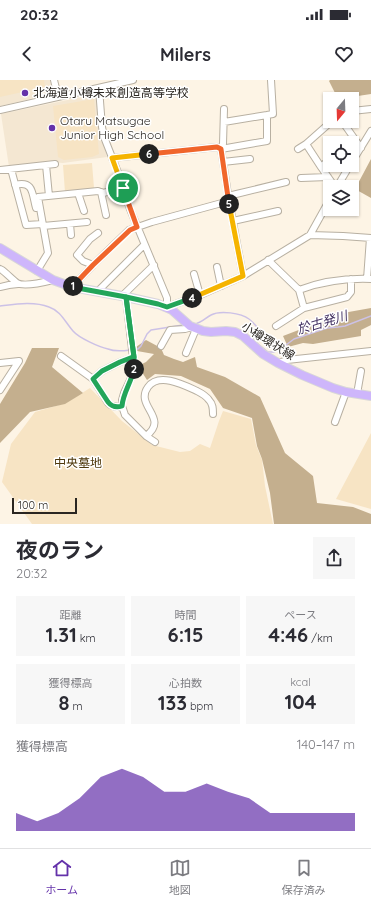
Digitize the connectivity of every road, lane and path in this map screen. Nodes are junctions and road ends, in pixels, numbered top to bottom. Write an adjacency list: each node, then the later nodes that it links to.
1 (54, 80): 6 (street)
2 (133, 80): 4 (street)
3 (271, 80): 11 (street)
4 (125, 81): 5 (street)
5 (99, 88): 6 (street); 19 (street)
6 (58, 97): 9 (street)
7 (224, 109): 12 (street)
8 (371, 109): 10 (street)
9 (0, 110)
10 (359, 110)
11 (267, 115): 12 (street); 17 (street)
12 (224, 122): 17 (street)
13 (324, 128): 15 (street)
14 (371, 130): 16 (street)
15 (306, 144): 18 (street); 24 (street)
16 (360, 148)
17 (221, 149): 19 (street); 21 (street)
18 (298, 149)
19 (112, 158): 32 (street)
20 (250, 159): 21 (street)
21 (223, 162): 36 (street)
22 (55, 164): 23 (street)
23 (46, 165): 25 (street); 35 (street)
24 (321, 167): 27 (street)
25 (11, 168): 26 (street); 31 (street)
26 (0, 170)
27 (328, 177): 28 (street); 29 (street)
28 (301, 178)
29 (330, 180)
30 (286, 182): 36 (street)
31 (16, 185): 37 (street); 45 (street)
32 (123, 188): 33 (street); 46 (street)
33 (101, 192): 34 (street); 41 (street)
34 (78, 193): 35 (street); 38 (street)
35 (49, 196): 37 (street)
36 (228, 199): 43 (street); 46 (street)
37 (40, 208): 45 (street)
38 (84, 211)
39 (278, 211): 43 (street)
40 (323, 212): 49 (street)
41 (106, 215)
42 (87, 222): 44 (street)
43 (233, 222): 60 (street)
44 (70, 224): 45 (street); 48 (street)
45 (43, 225): 58 (street)
46 (137, 227): 51 (street); 54 (street)
47 (98, 233): 54 (street)
48 (71, 235)
49 (310, 235): 50 (street); 53 (street)
50 (371, 238): 62 (street)
51 (144, 245): 55 (street); 69 (street)
52 (0, 248): 58 (main road)
53 (268, 260): 60 (street); 68 (street)
54 (93, 265): 67 (street)
55 (154, 266): 71 (street); 72 (street)
56 (217, 267): 65 (street)
57 (0, 270): 64 (street)
58 (37, 271): 63 (main road)
59 (194, 274): 70 (street)
60 (243, 276): 65 (street)
61 (351, 278): 62 (street); 68 (street); 73 (street)
62 (369, 279)
63 (53, 280): 64 (street); 67 (main road)
64 (18, 284): 66 (street)
65 (221, 286): 70 (street)
66 (0, 287)
67 (72, 287): 69 (main road)
68 (299, 290): 73 (street)
69 (98, 291): 71 (main road)
70 (200, 295): 72 (street)
71 (124, 296): 72 (main road); 80 (street)
72 (167, 307): 74 (main road)
73 (304, 308): 75 (street)
74 (191, 326): 76 (street); 78 (street); 82 (main road, 小樽環状線)
75 (276, 326)
76 (161, 346)
77 (371, 352): 82 (street)
78 (186, 353)
79 (61, 356): 84 (street)
80 (134, 357): 84 (street); 89 (street)
81 (0, 363): 85 (street)
82 (278, 363): 86 (main road, 小樽環状線)
83 (362, 371): 87 (street)
84 (93, 379): 89 (street)
85 (0, 390)
86 (346, 392): 87 (main road, 小樽環状線); 91 (street)
87 (357, 394): 88 (main road, 小樽環状線)
88 (371, 396)
89 (122, 406): 92 (street)
90 (212, 414): 92 (street)
91 (335, 422)
92 (146, 436): 93 (street)
93 (155, 442)

